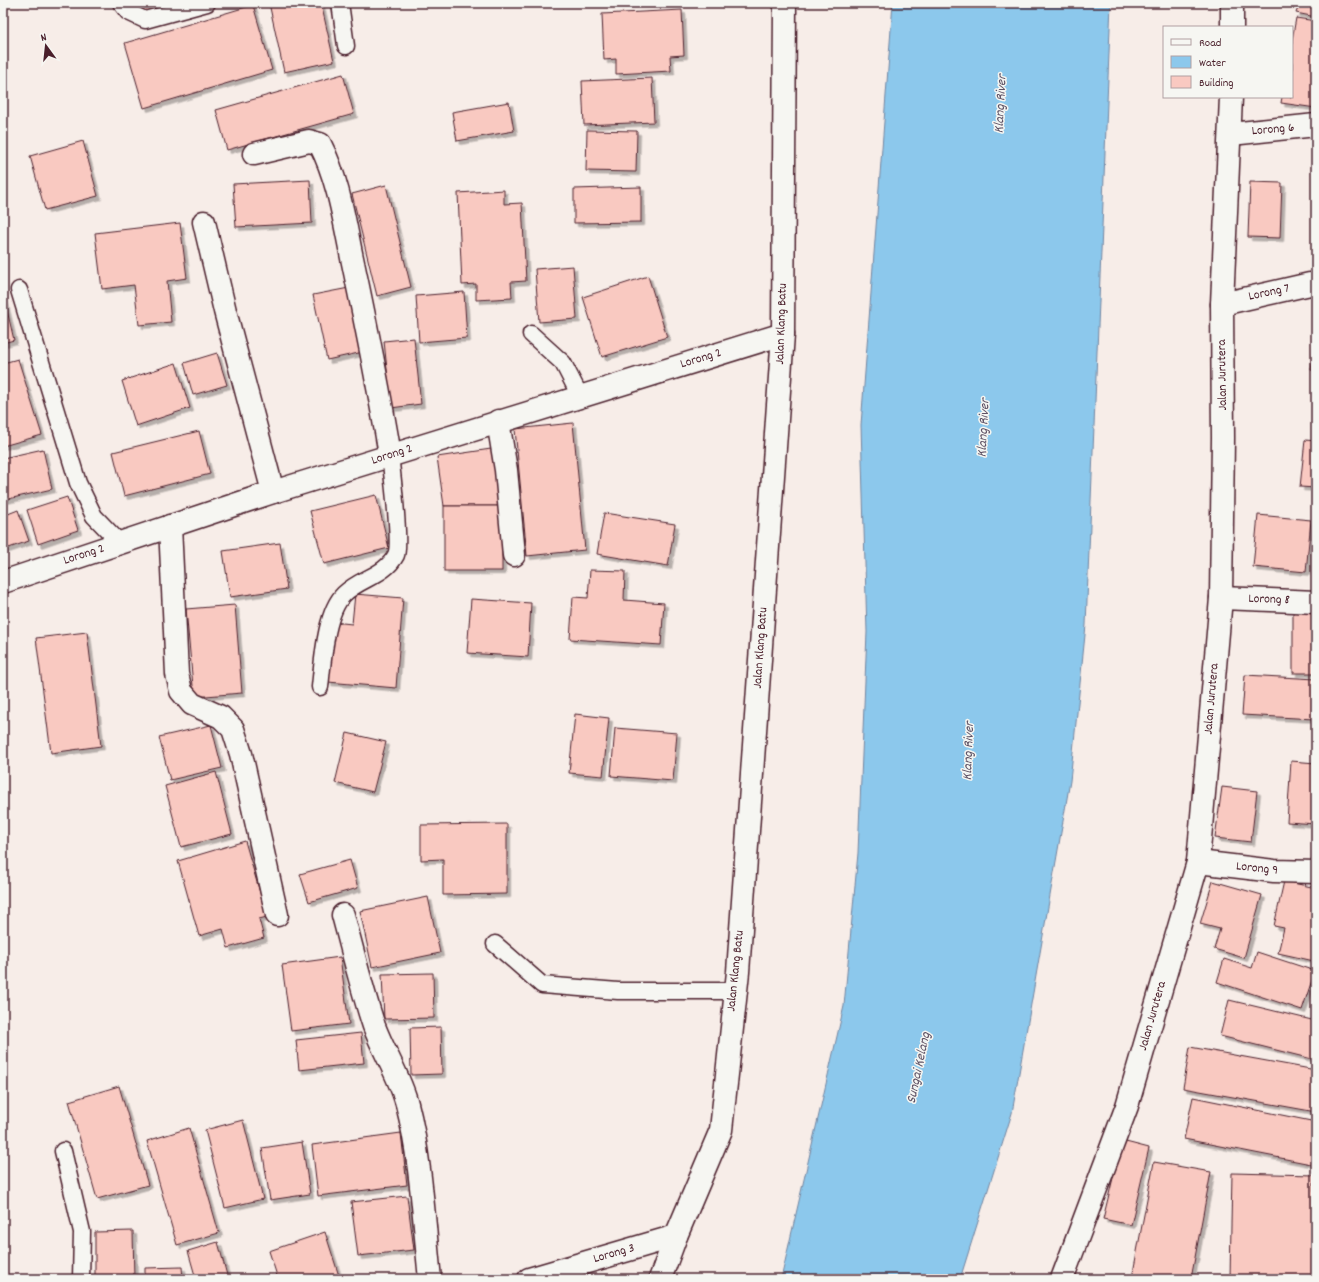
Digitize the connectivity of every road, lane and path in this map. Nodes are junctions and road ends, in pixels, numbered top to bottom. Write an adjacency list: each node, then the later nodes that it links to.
1 (121, 3): 2 (lane)
2 (207, 3)
3 (340, 3): 7 (lane)
4 (785, 3): 17 (street, Jalan Klang Batu)
5 (1232, 3): 6 (street)
6 (1232, 26)
7 (346, 46)
8 (1231, 98): 10 (street, Jalan Jurutera)
9 (1316, 125): 10 (street, Lorong 6)
10 (1231, 134): 15 (street, Jalan Jurutera)
11 (254, 154): 20 (street)
12 (204, 222): 21 (street)
13 (1316, 285): 15 (street, Lorong 7)
14 (19, 290): 23 (lane)
15 (1222, 304): 26 (street, Jalan Jurutera)
16 (531, 334): 18 (lane)
17 (783, 334): 18 (street, Lorong 2); 34 (street, Jalan Klang Batu)
18 (580, 396): 19 (street, Lorong 2)
19 (498, 421): 20 (street, Lorong 2); 24 (street)
20 (390, 456): 21 (street, Lorong 2); 28 (lane)
21 (273, 492): 22 (street, Lorong 2)
22 (170, 526): 23 (street, Lorong 2); 31 (street)
23 (120, 543): 25 (street, Lorong 2)
24 (514, 555)
25 (3, 582)
26 (1221, 598): 27 (street, Lorong 8); 29 (street, Jalan Jurutera)
27 (1316, 602)
28 (320, 686)
29 (1198, 862): 30 (street, Lorong 9); 41 (street, Jalan Jurutera)
30 (1316, 872)
31 (277, 915)
32 (343, 915): 38 (street)
33 (495, 944): 34 (lane)
34 (734, 991): 36 (street, Jalan Klang Batu)
35 (63, 1151): 37 (lane)
36 (676, 1236): 39 (street, Lorong 3); 40 (street, Jalan Klang Batu)
37 (81, 1279)
38 (430, 1279)
39 (529, 1279)
40 (660, 1279)
41 (1062, 1279)

